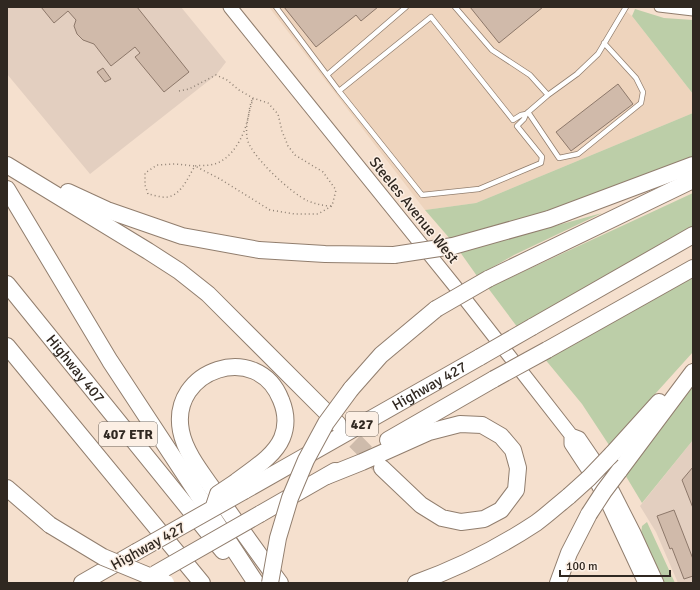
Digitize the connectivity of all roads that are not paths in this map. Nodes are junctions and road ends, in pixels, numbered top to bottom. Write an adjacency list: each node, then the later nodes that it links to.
1 (230, 7): 25 (main road, Steeles Avenue West)
2 (276, 7): 9 (lane)
3 (406, 7): 9 (lane)
4 (455, 7): 11 (lane)
5 (626, 7): 8 (lane)
6 (659, 7): 7 (street)
7 (693, 11)
8 (604, 43): 11 (lane); 12 (lane)
9 (327, 75): 10 (lane)
10 (339, 91): 12 (lane); 12 (lane)
11 (548, 95): 12 (lane)
12 (527, 113)
13 (7, 164): 15 (highway)
14 (693, 165): 15 (highway, bridge)
15 (27, 177): 24 (highway)
16 (693, 180): 36 (highway, bridge)
17 (7, 189): 35 (highway)
18 (693, 235): 28 (highway, Highway 427 / 427, bridge)
19 (693, 268): 27 (highway, Highway 427 / 427, bridge)
20 (7, 284): 34 (highway, Highway 407 / 407 ETR)
21 (7, 346): 33 (highway, 407 ETR)
22 (693, 368): 38 (highway, bridge)
23 (693, 372): 39 (highway, bridge)
24 (338, 424)
25 (571, 435): 40 (main road, Steeles Avenue West); 41 (main road, Steeles Avenue West)
26 (382, 468): 27 (highway)
27 (327, 476): 30 (highway, Highway 427 / 427, bridge)
28 (240, 487): 31 (highway, Highway 427, bridge); 37 (highway)
29 (7, 488): 30 (highway, bridge)
30 (160, 578): 32 (highway, Highway 427 / 427)
31 (82, 583)
32 (138, 583)
33 (202, 583)
34 (250, 583)
35 (256, 583)
36 (270, 583)
37 (280, 583)
38 (416, 583)
39 (558, 583)
40 (645, 583)
41 (657, 583)

